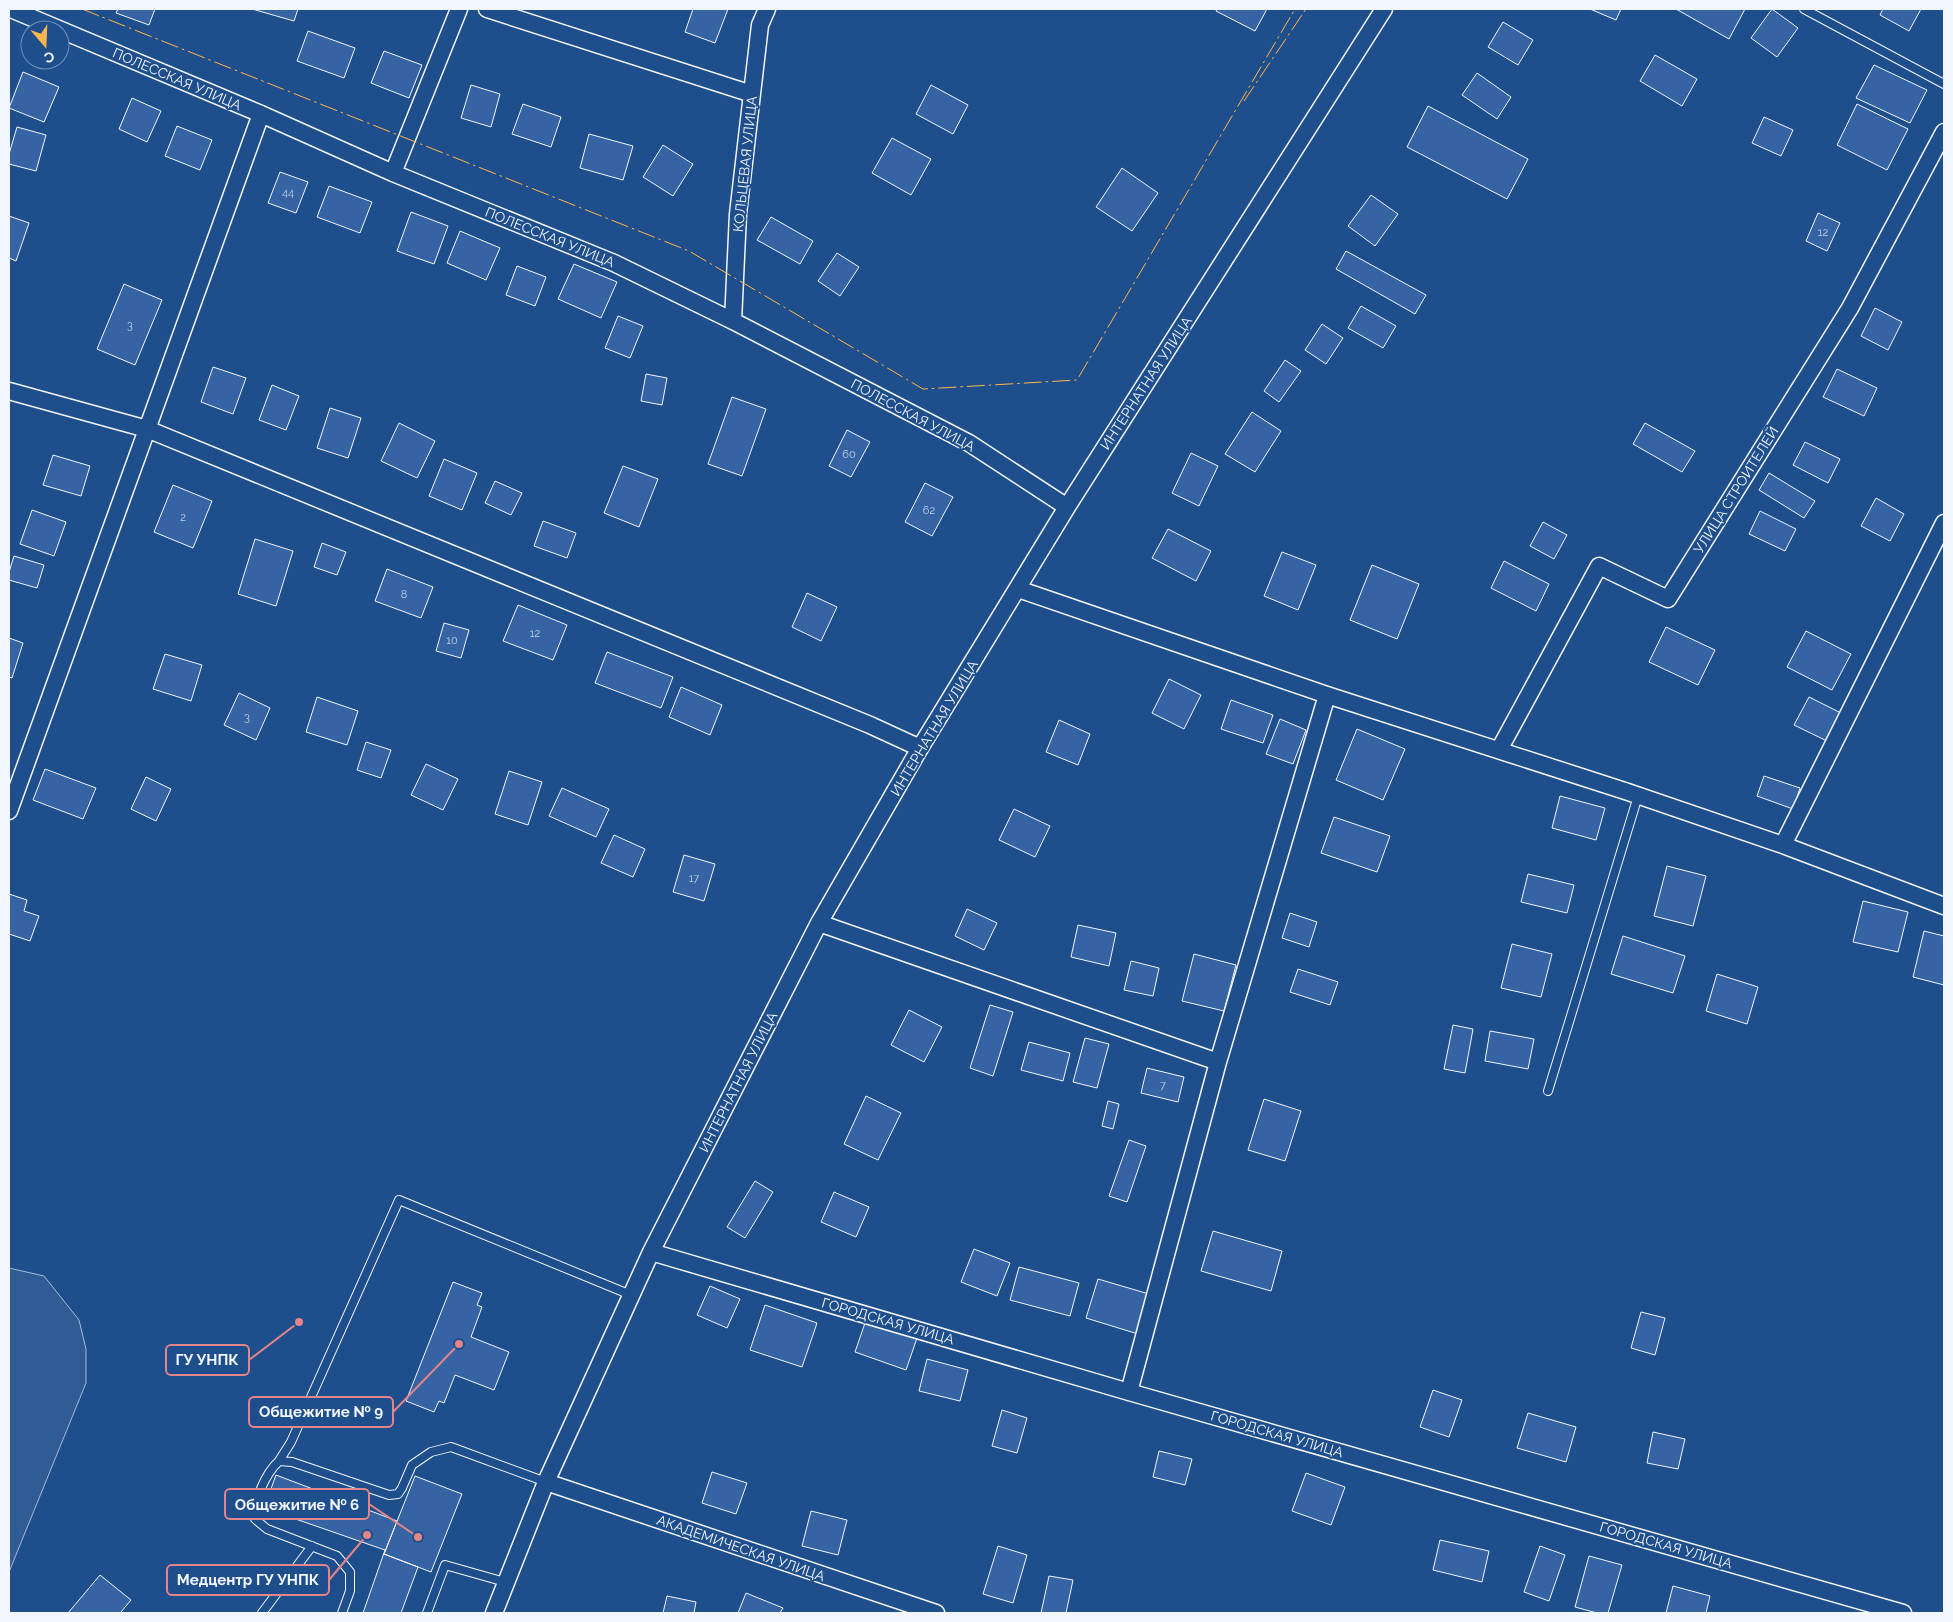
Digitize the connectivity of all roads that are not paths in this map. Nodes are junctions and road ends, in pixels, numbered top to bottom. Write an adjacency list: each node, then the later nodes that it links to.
1 (11, 9): 9 (street, ПОЛЕССКАЯ УЛИЦА)
2 (459, 9): 11 (street)
3 (487, 9): 8 (street)
4 (767, 9): 8 (street, КОЛЬЦЕВАЯ УЛИЦА)
5 (1384, 9): 15 (street, ИНТЕРНАТНАЯ УЛИЦА)
6 (1804, 9): 7 (lane)
7 (1944, 84)
8 (752, 94): 12 (street, КОЛЬЦЕВАЯ УЛИЦА)
9 (261, 114): 11 (street, ПОЛЕССКАЯ УЛИЦА); 14 (street)
10 (1944, 132): 20 (street, УЛИЦА СТРОИТЕЛЕЙ)
11 (393, 173): 12 (street, ПОЛЕССКАЯ УЛИЦА)
12 (733, 321): 15 (street, ПОЛЕССКАЯ УЛИЦА)
13 (9, 391): 14 (street)
14 (148, 429): 19 (street); 22 (street)
15 (1067, 507): 17 (street, ИНТЕРНАТНАЯ УЛИЦА)
16 (1944, 523): 23 (street)
17 (1018, 589): 18 (street); 19 (street, ИНТЕРНАТНАЯ УЛИЦА)
18 (1327, 695): 20 (street); 26 (street)
19 (920, 748): 25 (street, ИНТЕРНАТНАЯ УЛИЦА)
20 (1499, 750): 21 (street)
21 (1638, 796): 23 (street); 27 (lane)
22 (9, 811)
23 (1783, 845): 24 (street)
24 (1944, 906)
25 (819, 923): 26 (street); 28 (street, ИНТЕРНАТНАЯ УЛИЦА)
26 (1218, 1062): 30 (street)
27 (1548, 1091)
28 (651, 1252): 29 (street, ИНТЕРНАТНАЯ УЛИЦА); 30 (street, ГОРОДСКАЯ УЛИЦА)
29 (631, 1295): 31 (lane); 32 (street, ИНТЕРНАТНАЯ УЛИЦА)
30 (1129, 1392): 40 (street, ГОРОДСКАЯ УЛИЦА)
31 (279, 1461): 32 (lane); 33 (lane)
32 (546, 1482): 34 (street, ИНТЕРНАТНАЯ УЛИЦА); 39 (street, АКАДЕМИЧЕСКАЯ УЛИЦА)
33 (312, 1546): 35 (lane); 36 (lane)
34 (505, 1582): 37 (lane); 38 (street, ИНТЕРНАТНАЯ УЛИЦА)
35 (262, 1613)
36 (342, 1613)
37 (427, 1613)
38 (494, 1613)
39 (936, 1613)
40 (1903, 1613)

